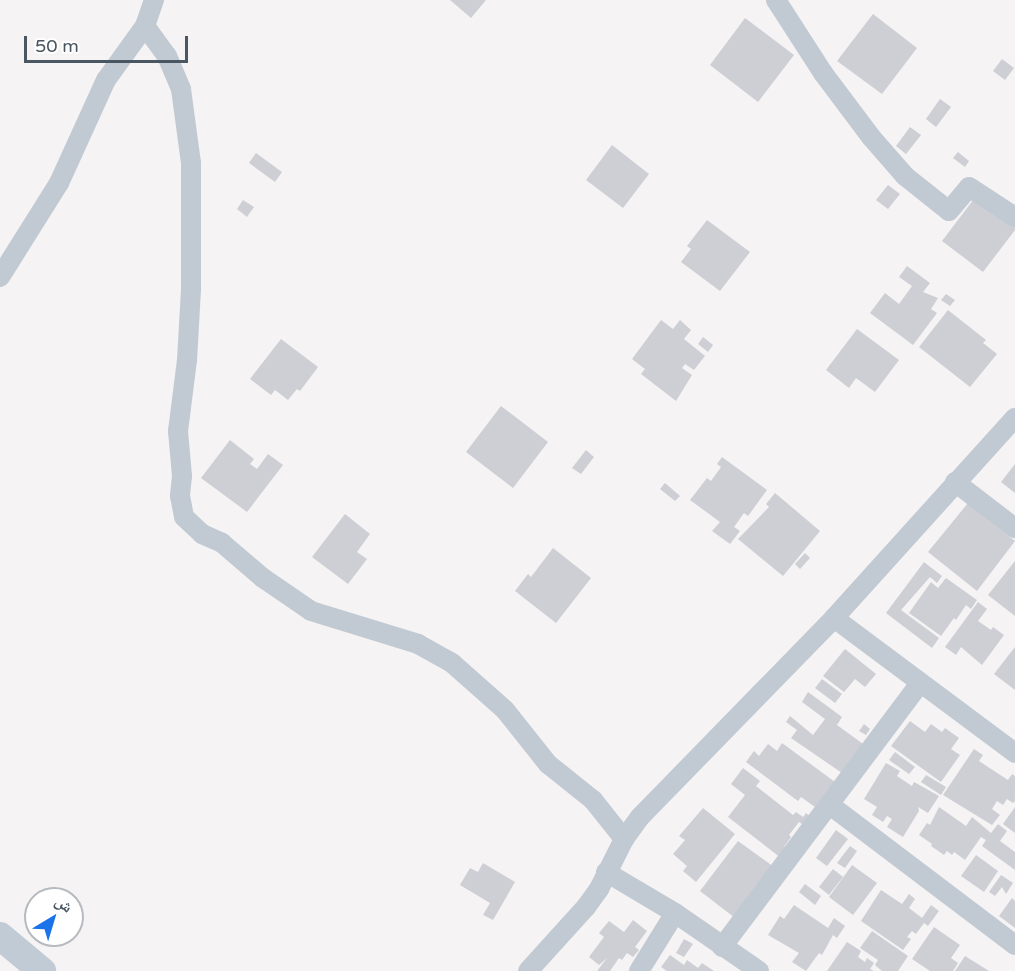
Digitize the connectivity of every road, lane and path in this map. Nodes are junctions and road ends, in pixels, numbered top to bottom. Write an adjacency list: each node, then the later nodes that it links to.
1 (154, 0): 3 (street)
2 (776, 0): 4 (street)
3 (144, 26): 5 (street); 13 (street)
4 (1015, 217)
5 (0, 277)
6 (1015, 418): 7 (street)
7 (955, 482): 8 (street); 9 (street)
8 (1015, 528)
9 (834, 618): 10 (street); 13 (street)
10 (920, 683): 11 (street); 12 (street)
11 (1015, 753)
12 (830, 805): 17 (street); 18 (street)
13 (624, 839): 14 (street)
14 (606, 872): 15 (street); 20 (street)
15 (675, 913): 18 (street); 21 (street)
16 (0, 936): 19 (street)
17 (1015, 945)
18 (722, 946): 22 (street)
19 (42, 971)
20 (528, 971)
21 (639, 971)
22 (759, 971)

